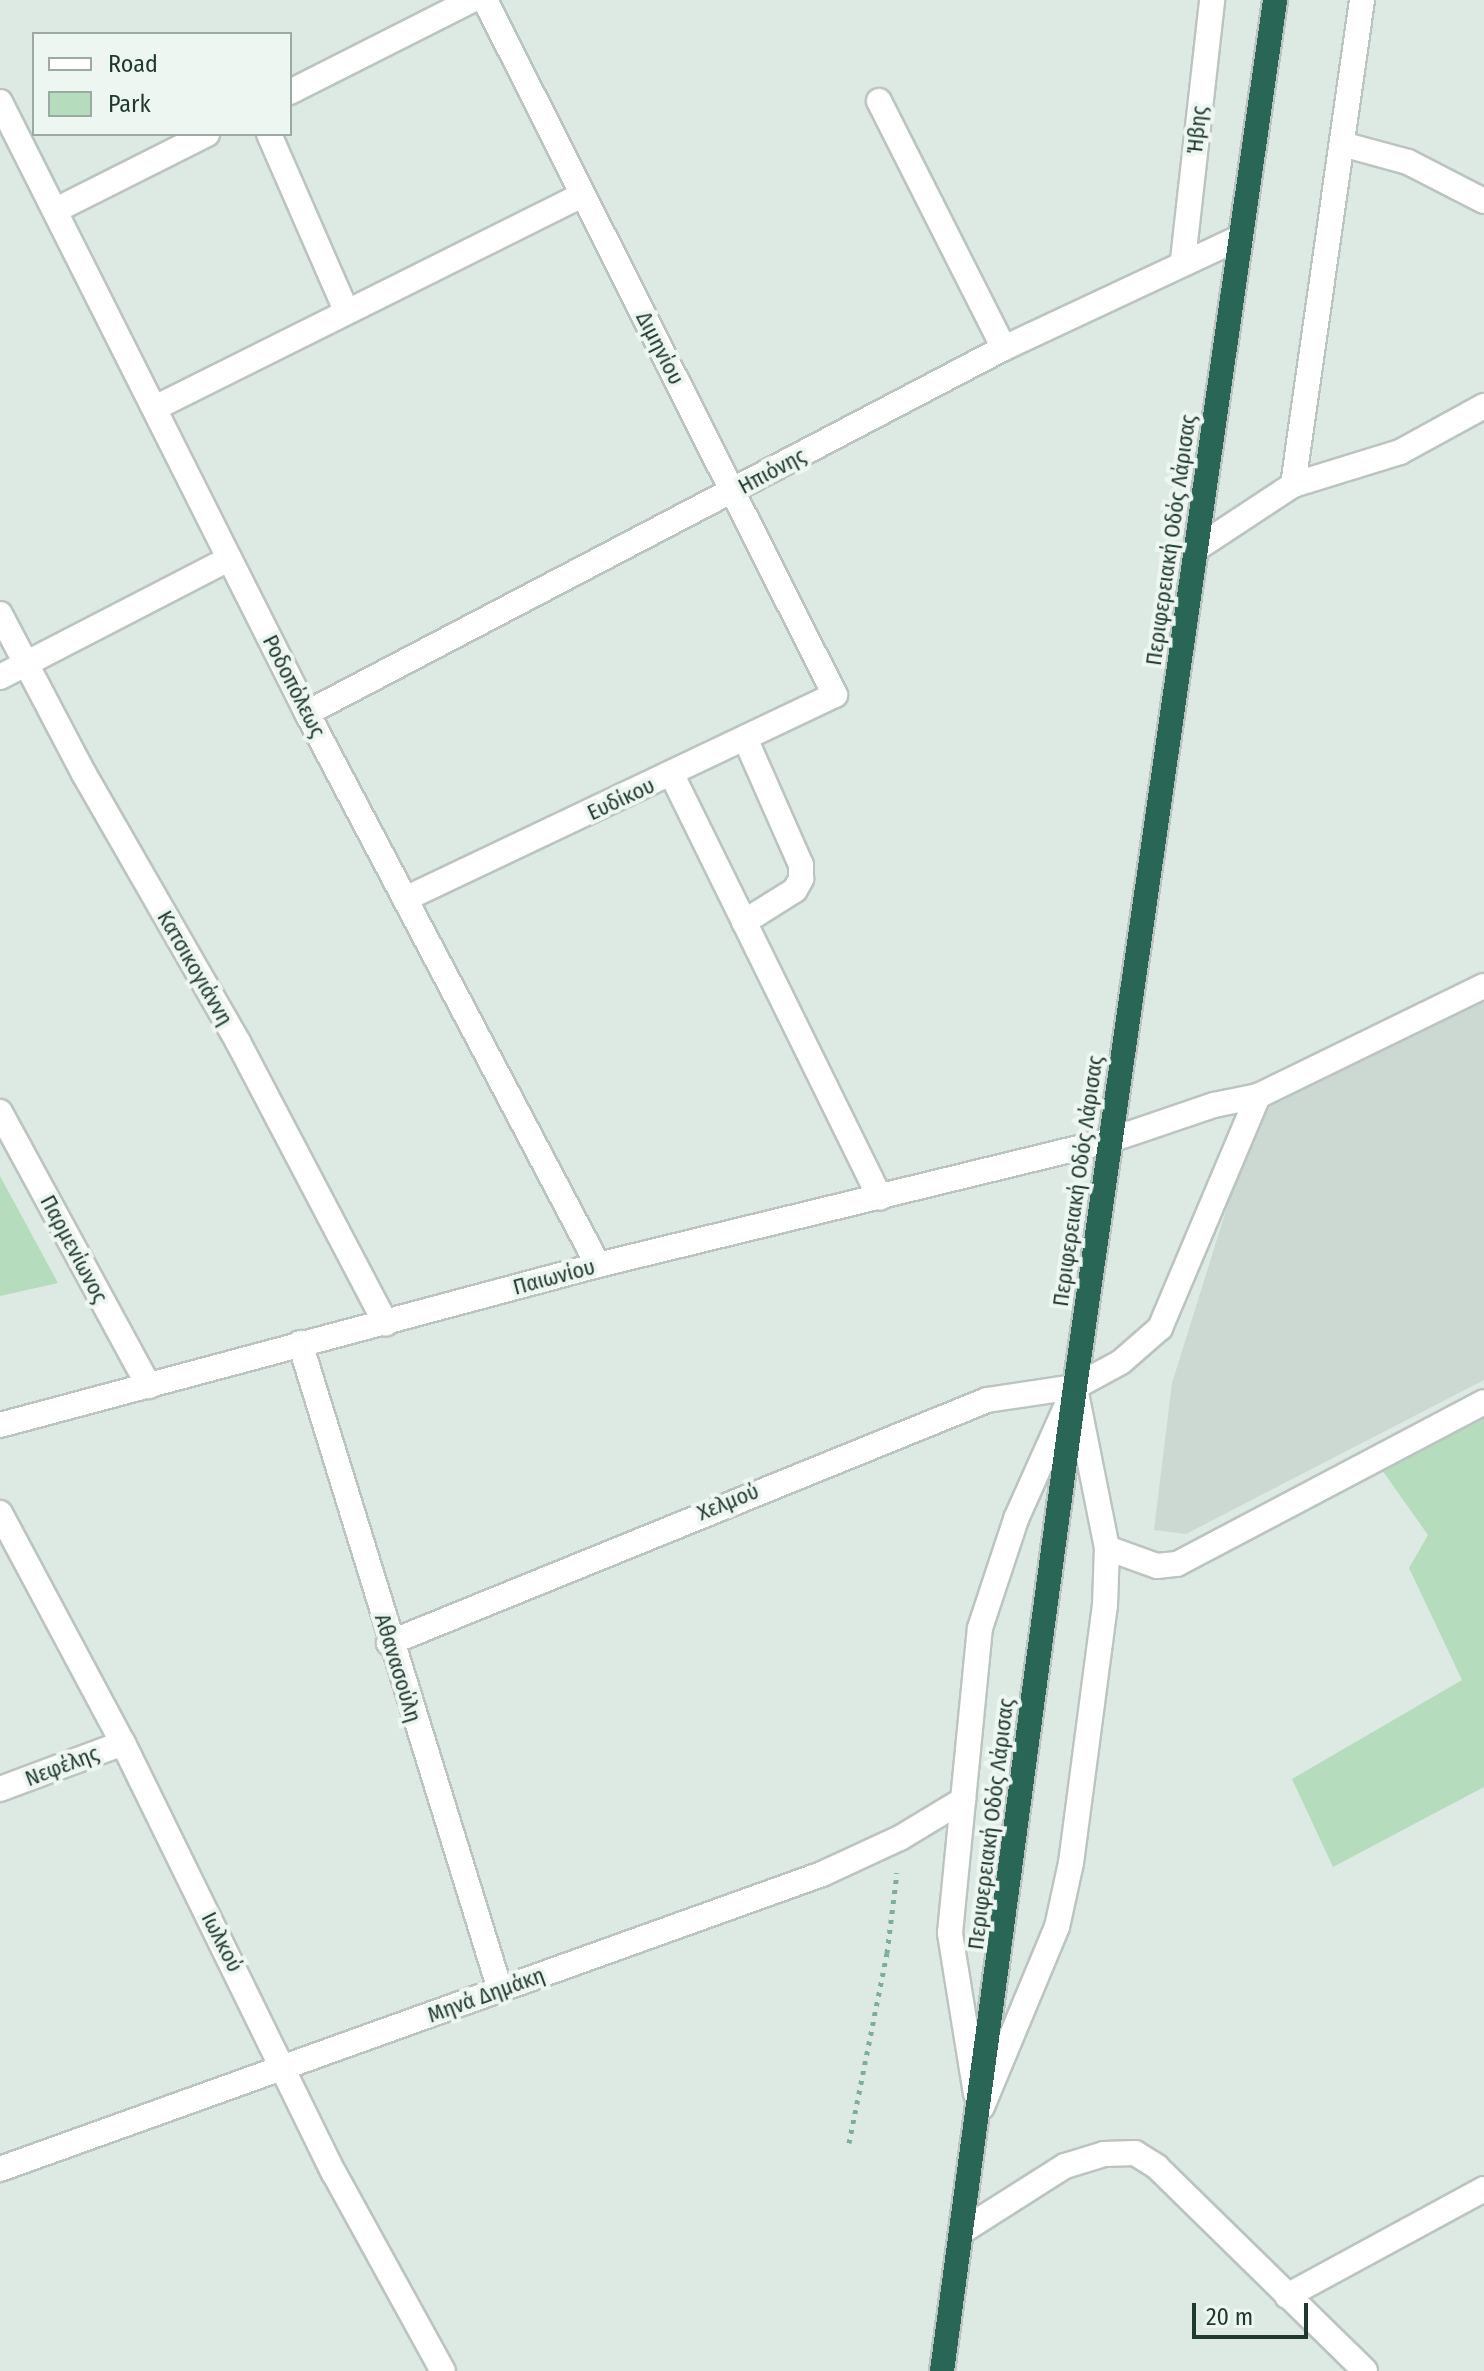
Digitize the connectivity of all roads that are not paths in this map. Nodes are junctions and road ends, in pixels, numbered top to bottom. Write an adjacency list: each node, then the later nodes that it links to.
1 (472, 0): 6 (street)
2 (485, 0): 13 (street, Διμηνίου)
3 (1212, 0): 17 (street, Ήβης)
4 (1275, 0): 16 (highway, Περιφερειακή Οδός Λάρισας)
5 (1362, 0): 12 (street)
6 (292, 91)
7 (879, 101): 19 (street)
8 (0, 102): 11 (street, Ροδοπόλεως)
9 (203, 136): 15 (street)
10 (270, 136): 18 (street)
11 (8, 137): 15 (street, Ροδοπόλεως)
12 (1342, 144): 14 (street); 22 (street)
13 (582, 195): 18 (street); 23 (street, Διμηνίου)
14 (1484, 201)
15 (58, 209): 21 (street, Ροδοπόλεως)
16 (1241, 237): 17 (street, Ηπιόνης); 24 (highway, Περιφερειακή Οδός Λάρισας)
17 (1183, 260): 19 (street, Ηπιόνης)
18 (346, 310): 21 (street)
19 (1004, 348): 23 (street, Ηπιόνης)
20 (1484, 406): 22 (street)
21 (155, 408): 25 (street, Ροδοπόλεως)
22 (1293, 485): 24 (street)
23 (733, 492): 29 (street, Διμηνίου); 30 (street, Ηπιόνης)
24 (1196, 549): 38 (highway, Περιφερειακή Οδός Λάρισας)
25 (229, 559): 27 (street); 30 (street, Ροδοπόλεως)
26 (0, 614): 27 (street, Κατσικογιάννη)
27 (29, 662): 28 (street); 41 (street, Κατσικογιάννη)
28 (0, 677)
29 (835, 695): 31 (street, Ευδίκου)
30 (307, 713): 33 (street, Ροδοπόλεως)
31 (745, 738): 32 (street, Ευδίκου); 34 (street)
32 (672, 775): 33 (street, Ευδίκου); 34 (street)
33 (405, 899): 40 (street, Ροδοπόλεως)
34 (744, 922): 39 (street)
35 (1484, 986): 36 (street, Παιωνίου)
36 (1258, 1096): 38 (street, Παιωνίου); 44 (street)
37 (0, 1112): 43 (street, Παρμενίωνος)
38 (1111, 1140): 39 (street, Παιωνίου); 44 (highway, Περιφερειακή Οδός Λάρισας)
39 (880, 1198): 40 (street, Παιωνίου)
40 (598, 1265): 41 (street, Παιωνίου)
41 (386, 1324): 42 (street, Παιωνίου)
42 (300, 1343): 43 (street, Παιωνίου); 49 (street, Αθανασούλη)
43 (149, 1386): 46 (street, Παιωνίου)
44 (1075, 1387): 48 (street); 49 (street, Χελμού); 52 (street); 55 (highway, Περιφερειακή Οδός Λάρισας)
45 (1484, 1402): 48 (street)
46 (0, 1425)
47 (0, 1513): 50 (street, Ιωλκού)
48 (1107, 1548): 55 (street)
49 (389, 1643): 53 (street, Αθανασούλη)
50 (123, 1743): 51 (street, Νεφέλης); 54 (street, Ιωλκού)
51 (0, 1789)
52 (963, 1800): 53 (street, Μηνά Δημάκη); 55 (street)
53 (500, 1990): 54 (street, Μηνά Δημάκη)
54 (285, 2068): 56 (street, Μηνά Δημάκη); 60 (street, Ιωλκού)
55 (980, 2113): 58 (highway, Περιφερειακή Οδός Λάρισας)
56 (0, 2169)
57 (1484, 2189): 59 (street)
58 (964, 2230): 59 (street); 61 (highway, Περιφερειακή Οδός Λάρισας)
59 (1287, 2296): 62 (street)
60 (443, 2371)
61 (942, 2371)
62 (1365, 2371)

